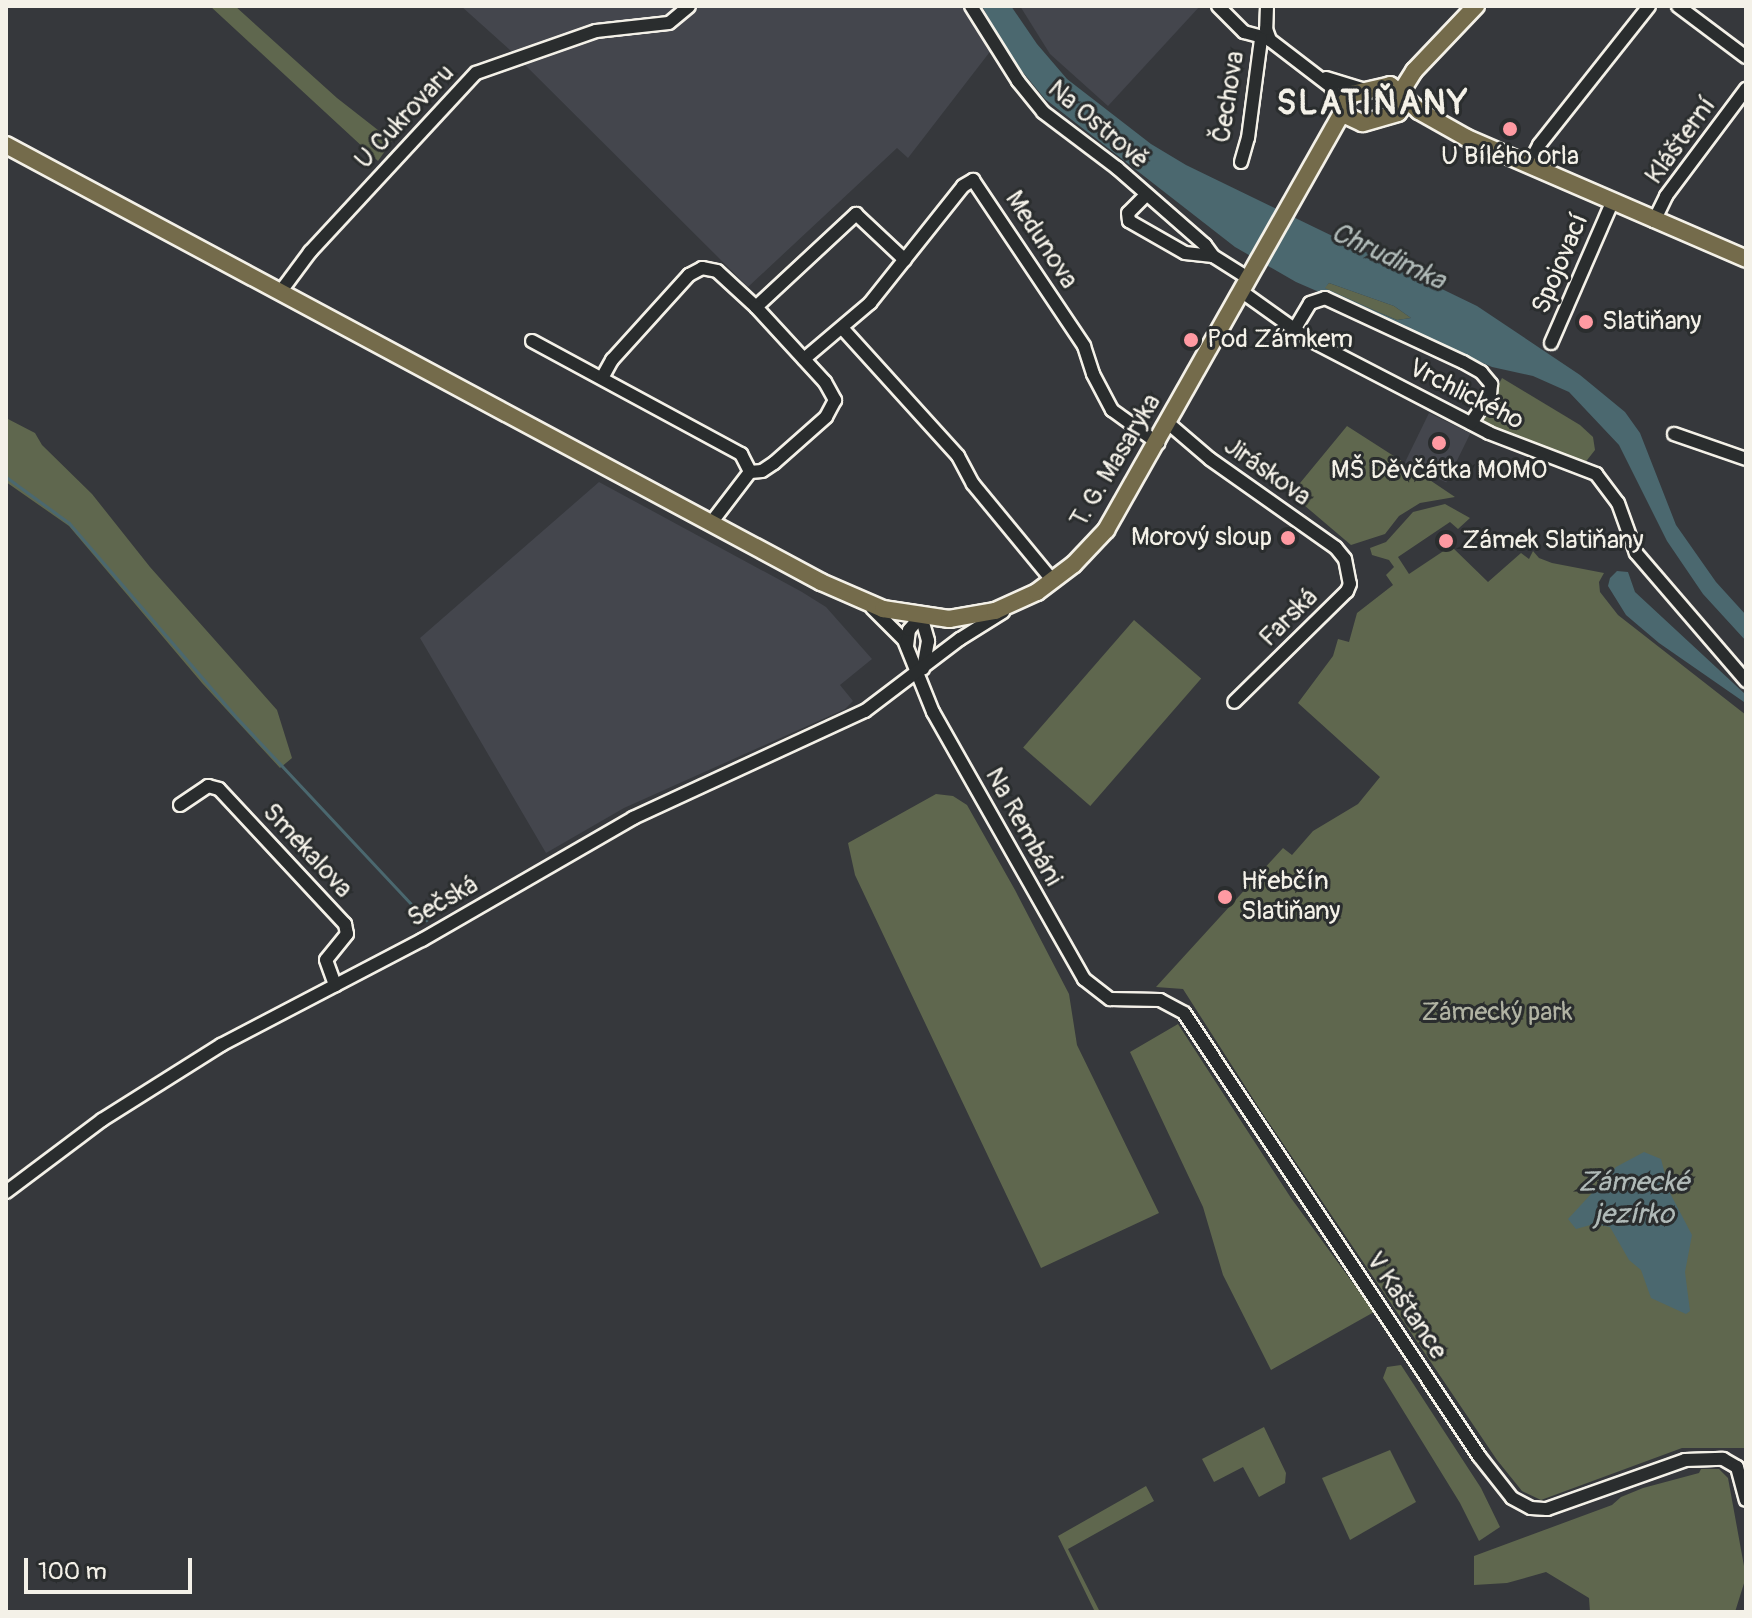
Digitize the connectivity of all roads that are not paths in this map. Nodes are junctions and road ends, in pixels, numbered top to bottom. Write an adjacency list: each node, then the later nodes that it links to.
1 (689, 6): 30 (street, U Cukrovaru)
2 (971, 6): 23 (street, Na Ostrově)
3 (1218, 6): 9 (street)
4 (1267, 6): 9 (street, Čechova)
5 (1476, 6): 8 (main road)
6 (1649, 6): 21 (street)
7 (1678, 6): 10 (street)
8 (1460, 22): 12 (main road); 14 (main road)
9 (1265, 38): 11 (street); 20 (street, Čechova)
10 (1746, 57)
11 (1304, 66): 12 (street); 15 (street)
12 (1372, 89): 14 (main road, T. G. Masaryka); 15 (main road, T. G. Masaryka)
13 (1746, 89): 25 (street, Klášterní)
14 (1404, 96): 16 (main road); 18 (main road, T. G. Masaryka)
15 (1344, 108): 17 (main road); 22 (main road, T. G. Masaryka)
16 (1384, 118): 17 (main road, T. G. Masaryka); 18 (main road, T. G. Masaryka)
17 (1362, 123): 22 (main road, T. G. Masaryka)
18 (1467, 138): 21 (main road, T. G. Masaryka)
19 (6, 145): 30 (main road, T. G. Masaryka)
20 (1241, 162)
21 (1528, 166): 24 (main road, T. G. Masaryka)
22 (1308, 178): 29 (main road, T. G. Masaryka)
23 (1146, 195): 26 (street, Na Ostrově); 26 (street, Na Ostrově)
24 (1612, 203): 25 (main road, T. G. Masaryka); 35 (street, Spojovací)
25 (1654, 221): 27 (main road, T. G. Masaryka)
26 (1213, 256): 29 (street, Na Ostrově)
27 (1746, 259)
28 (905, 260): 31 (street); 32 (street, Medunova); 41 (street, Medunova)
29 (1247, 281): 33 (street, Vrchlického); 38 (main road, T. G. Masaryka)
30 (281, 291): 44 (main road, T. G. Masaryka)
31 (756, 307): 36 (street); 37 (street)
32 (843, 329): 36 (street, Medunova); 46 (street)
33 (1294, 330): 39 (street, Vrchlického); 39 (street)
34 (532, 341): 37 (street)
35 (1551, 343)
36 (804, 359): 43 (street)
37 (602, 378): 43 (street)
38 (1168, 423): 41 (main road, T. G. Masaryka); 45 (street, Jiráskova)
39 (1471, 423): 52 (street, Vrchlického)
40 (1674, 434): 42 (street)
41 (1158, 443): 46 (main road, T. G. Masaryka)
42 (1742, 458)
43 (750, 472): 44 (street)
44 (711, 523): 48 (main road, T. G. Masaryka)
45 (1343, 554): 53 (street, Farská)
46 (1053, 581): 47 (main road, T. G. Masaryka)
47 (1037, 592): 49 (main road, T. G. Masaryka); 51 (street, Sečská)
48 (855, 599): 49 (main road, T. G. Masaryka); 50 (street)
49 (921, 616): 50 (street); 51 (street)
50 (908, 649): 51 (street)
51 (919, 672): 55 (street, Sečská); 56 (street, Na Rembáni)
52 (1746, 681)
53 (1234, 702)
54 (180, 805): 55 (street, Smekalova)
55 (335, 985): 57 (street, Sečská)
56 (1100, 995): 58 (street, V Kaštance)
57 (6, 1192)
58 (1741, 1464): 59 (street)
59 (1746, 1500)

